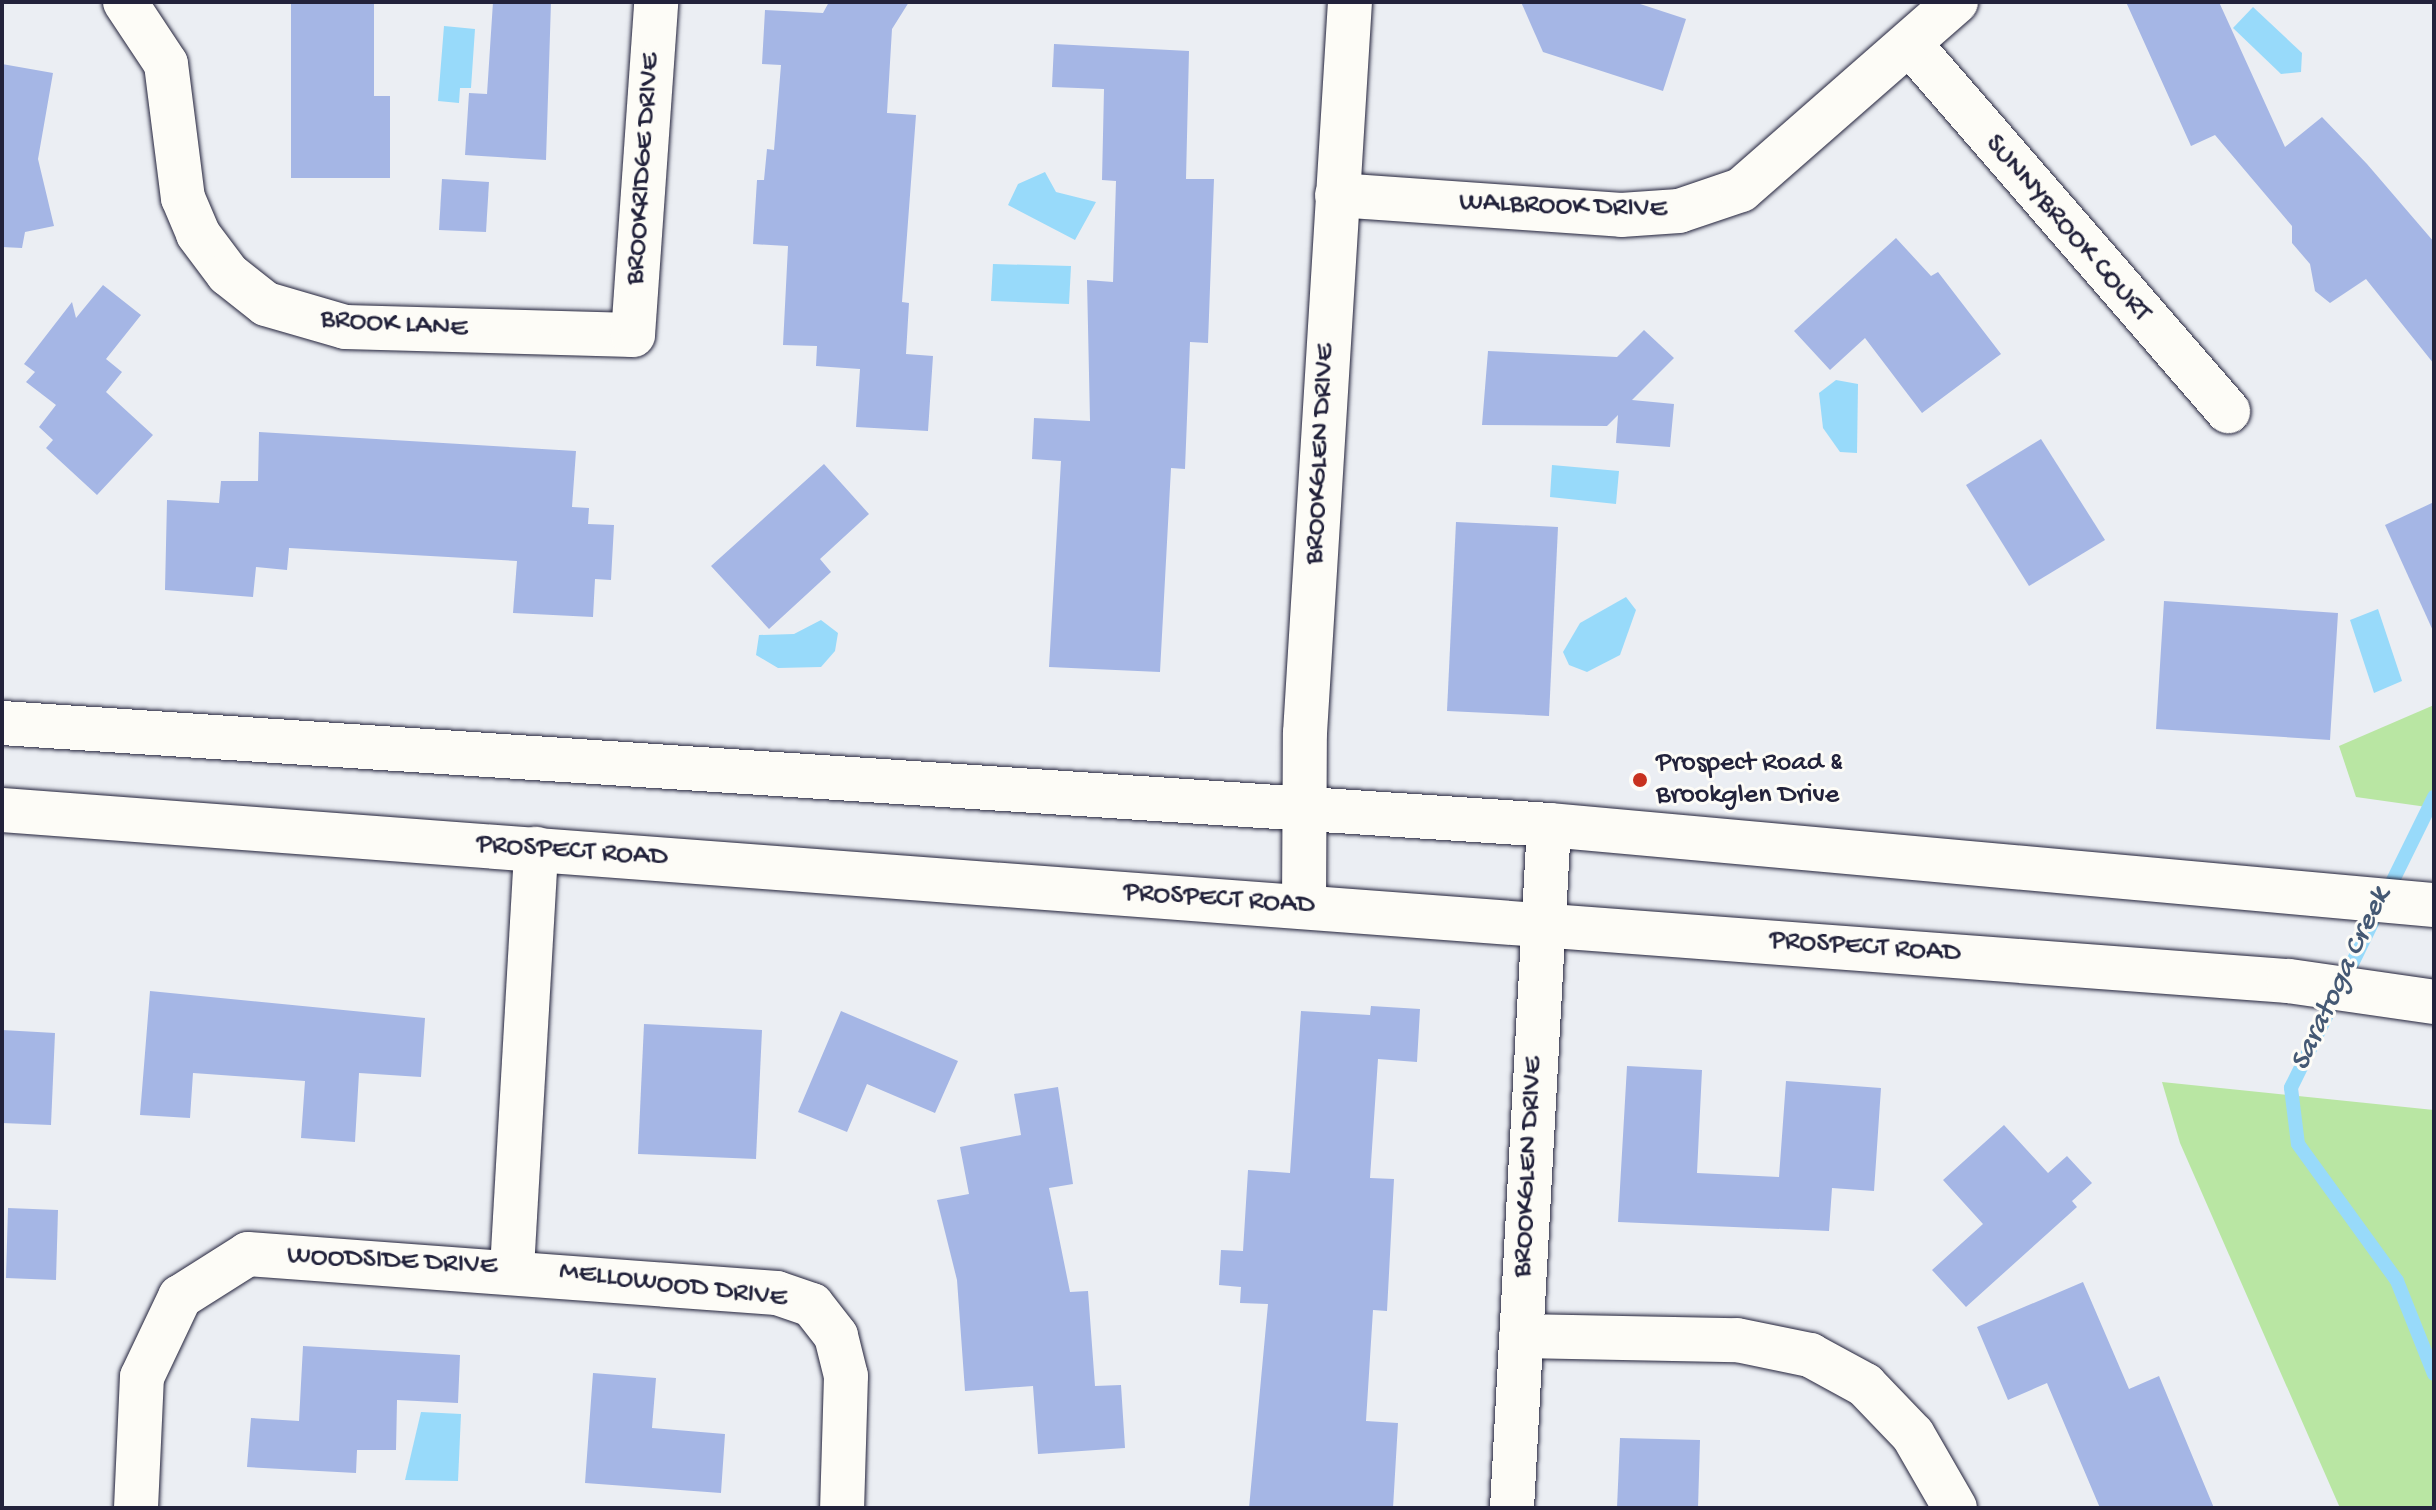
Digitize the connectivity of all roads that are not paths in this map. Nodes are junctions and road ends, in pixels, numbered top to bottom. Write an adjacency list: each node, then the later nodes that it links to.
1 (125, 2): 7 (street, BROOK LANE)
2 (656, 2): 7 (street, BROOKRIDGE DRIVE)
3 (1350, 2): 6 (street, BROOKGLEN DRIVE)
4 (1956, 2): 5 (street, WALBROOK DRIVE)
5 (1910, 44): 6 (street, WALBROOK DRIVE); 8 (street, SUNNYBROOK COURT)
6 (1337, 195): 10 (street, BROOKGLEN DRIVE)
7 (633, 335)
8 (2228, 411)
9 (2, 723): 10 (street)
10 (1304, 808): 12 (street); 15 (street, BROOKGLEN DRIVE)
11 (2, 810): 13 (street, PROSPECT ROAD)
12 (1549, 825): 14 (street); 16 (street, BROOKGLEN DRIVE)
13 (536, 849): 15 (street, PROSPECT ROAD); 18 (street, WOODSIDE DRIVE)
14 (2432, 904)
15 (1304, 906): 16 (street, PROSPECT ROAD)
16 (1545, 923): 17 (street, PROSPECT ROAD); 19 (street, BROOKGLEN DRIVE)
17 (2434, 1002)
18 (512, 1269): 20 (street, WOODSIDE DRIVE); 21 (street, MELLOWOOD DRIVE)
19 (1521, 1336): 22 (street, BROOKGLEN DRIVE); 23 (street)
20 (136, 1508)
21 (842, 1508)
22 (1512, 1508)
23 (1955, 1508)

